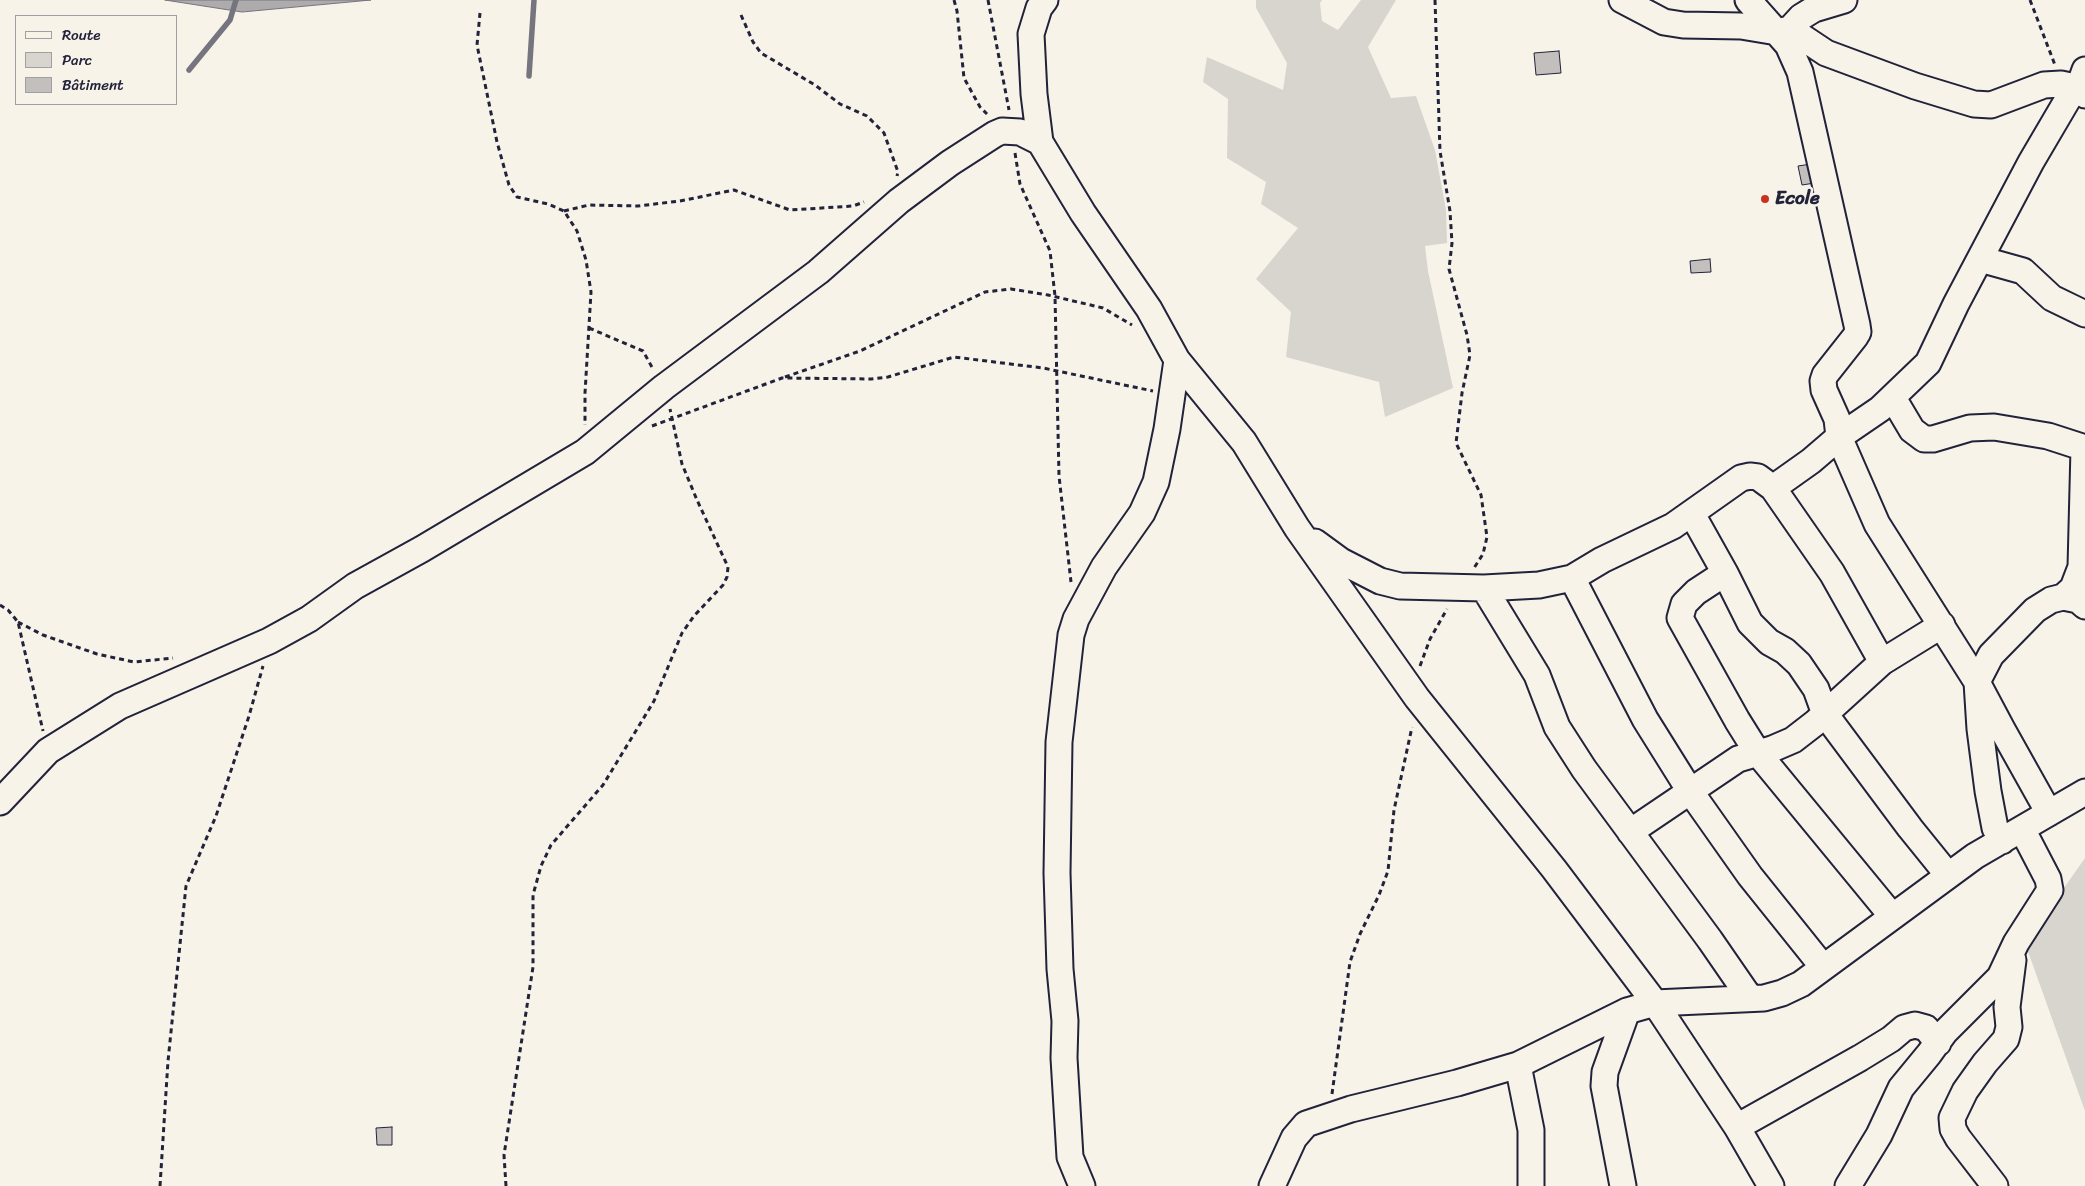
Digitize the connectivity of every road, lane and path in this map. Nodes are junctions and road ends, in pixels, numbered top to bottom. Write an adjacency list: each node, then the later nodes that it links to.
1 (954, 0): 12 (path)
2 (988, 0): 13 (path)
3 (1045, 0): 14 (street)
4 (1435, 0): 34 (path)
5 (1622, 0): 10 (street)
6 (1748, 0): 10 (street)
7 (1844, 0): 10 (street)
8 (2030, 0): 11 (path)
9 (741, 16): 16 (path)
10 (1784, 31): 11 (street); 27 (street)
11 (2076, 84): 18 (street)
12 (990, 117)
13 (1011, 131): 14 (street); 16 (street); 19 (path)
14 (1040, 142): 23 (street)
15 (870, 200): 17 (path)
16 (899, 201): 25 (street)
17 (564, 211)
18 (1980, 259): 20 (street); 26 (street)
19 (1055, 296): 22 (path); 24 (path); 38 (path)
20 (2085, 314)
21 (589, 328): 25 (path)
22 (1136, 329)
23 (1178, 360): 31 (street); 38 (street)
24 (782, 378)
25 (664, 387): 41 (street); 67 (path)
26 (1893, 398): 27 (street); 28 (street)
27 (1839, 437): 29 (street); 40 (street)
28 (2084, 448): 36 (street)
29 (1774, 488): 30 (street); 43 (street)
30 (1692, 514): 32 (street); 33 (street)
31 (1297, 528): 34 (street); 45 (street)
32 (1725, 573): 46 (street); 48 (street)
33 (1572, 578): 35 (street); 49 (street)
34 (1460, 588): 35 (street); 45 (path)
35 (1484, 588): 53 (street)
36 (2074, 601): 44 (street)
37 (0, 605): 39 (path)
38 (1076, 619): 68 (street)
39 (18, 622): 42 (path); 47 (path)
40 (1942, 625): 43 (street); 44 (street)
41 (269, 640): 47 (street); 66 (path)
42 (178, 658)
43 (1882, 662): 46 (street)
44 (1977, 682): 52 (street); 54 (street)
45 (1417, 698): 60 (street); 64 (path)
46 (1825, 714): 48 (street); 55 (street)
47 (48, 751): 51 (street)
48 (1757, 752): 49 (street); 56 (street)
49 (1690, 791): 53 (street); 58 (street)
50 (2085, 792): 52 (street)
51 (0, 802)
52 (2049, 813): 54 (street)
53 (1630, 832): 59 (street)
54 (2012, 835): 55 (street); 57 (street)
55 (1948, 875): 56 (street)
56 (1892, 916): 58 (street)
57 (2016, 943): 62 (street); 74 (street)
58 (1824, 967): 59 (street)
59 (1750, 998): 60 (street)
60 (1655, 1003): 61 (street); 65 (street)
61 (1627, 1011): 63 (street); 71 (street)
62 (1938, 1043): 65 (street); 73 (street)
63 (1518, 1065): 64 (street); 70 (street)
64 (1329, 1116): 69 (street)
65 (1737, 1127): 72 (street)
66 (160, 1186)
67 (506, 1186)
68 (1082, 1186)
69 (1272, 1186)
70 (1531, 1186)
71 (1623, 1186)
72 (1771, 1186)
73 (1848, 1186)
74 (1996, 1186)

